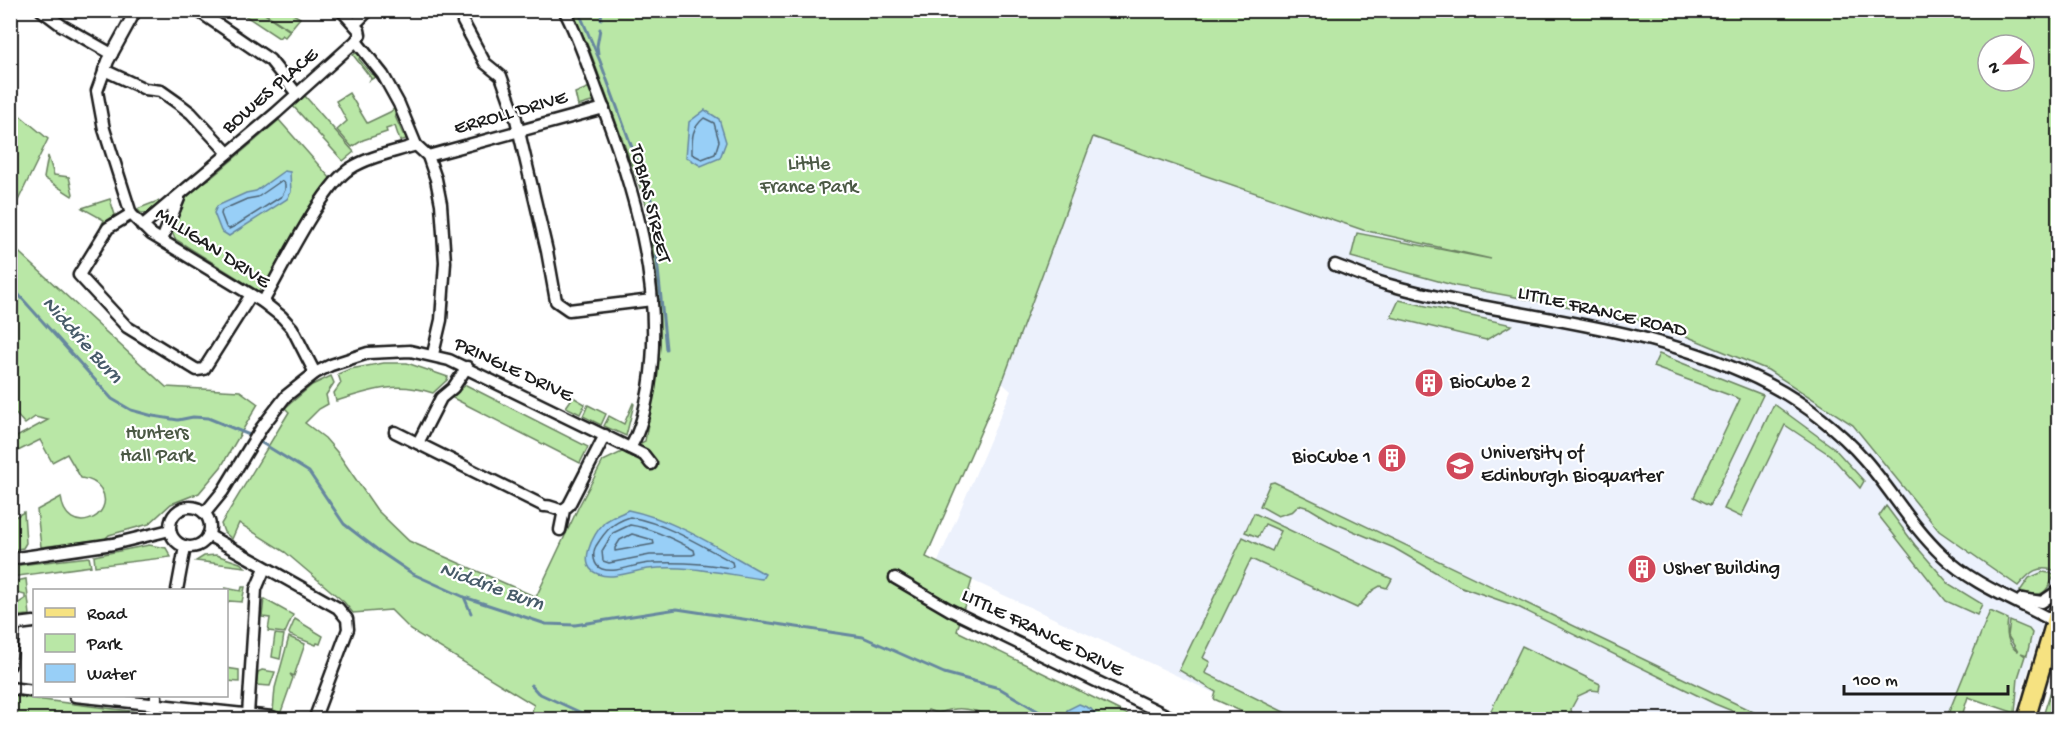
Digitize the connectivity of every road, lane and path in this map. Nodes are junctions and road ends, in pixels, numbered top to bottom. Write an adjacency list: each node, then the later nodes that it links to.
1 (41, 10): 10 (street)
2 (136, 10): 10 (street, MILLIGAN DRIVE)
3 (197, 10): 12 (street)
4 (341, 10): 8 (street)
5 (369, 10): 8 (street)
6 (462, 10): 14 (street)
7 (564, 10): 13 (street, TOBIAS STREET)
8 (355, 24): 9 (street)
9 (357, 41): 12 (street, BOWES PLACE); 15 (street)
10 (112, 54): 11 (street, MILLIGAN DRIVE)
11 (104, 70): 16 (street); 19 (street, MILLIGAN DRIVE)
12 (297, 94): 16 (street, BOWES PLACE)
13 (604, 108): 14 (street, ERROLL DRIVE); 24 (street, TOBIAS STREET)
14 (518, 131): 17 (street, ERROLL DRIVE); 24 (street)
15 (416, 145): 17 (street); 25 (street)
16 (228, 153): 18 (street, BOWES PLACE)
17 (428, 156): 26 (street)
18 (180, 195): 20 (street, BOWES PLACE); 21 (street, BOWES PLACE)
19 (131, 214): 20 (street, MILLIGAN DRIVE); 23 (street)
20 (142, 226): 21 (street, MILLIGAN DRIVE)
21 (162, 240): 23 (street, MILLIGAN DRIVE)
22 (1335, 265): 44 (street, LITTLE FRANCE ROAD)
23 (251, 295): 25 (street, MILLIGAN DRIVE)
24 (652, 300): 32 (street, TOBIAS STREET)
25 (263, 302): 28 (street, MILLIGAN DRIVE)
26 (433, 354): 27 (street, PRINGLE DRIVE); 28 (street, PRINGLE DRIVE)
27 (467, 367): 30 (street, PRINGLE DRIVE); 31 (street)
28 (315, 373): 35 (street, PRINGLE DRIVE)
29 (395, 432): 31 (street)
30 (605, 435): 32 (street, PRINGLE DRIVE); 34 (street)
31 (418, 443): 34 (street)
32 (630, 448): 33 (street, PRINGLE DRIVE)
33 (651, 464)
34 (564, 510): 37 (street)
35 (205, 513): 36 (street); 38 (street)
36 (170, 530): 39 (street); 40 (street)
37 (560, 530)
38 (208, 535): 39 (street); 41 (street)
39 (185, 547): 43 (street)
40 (10, 559)
41 (265, 568): 54 (street); 57 (street)
42 (895, 578): 58 (street, LITTLE FRANCE DRIVE)
43 (177, 589)
44 (1993, 590): 45 (street, LITTLE FRANCE ROAD); 46 (street, LITTLE FRANCE ROAD)
45 (2058, 591)
46 (2057, 616): 59 (main road)
47 (33, 622): 48 (street)
48 (12, 625): 49 (street)
49 (10, 664)
50 (10, 688): 51 (street)
51 (33, 691)
52 (95, 697): 53 (street)
53 (156, 700): 54 (street); 55 (street)
54 (248, 715): 56 (street)
55 (156, 720)
56 (279, 720)
57 (314, 720)
58 (1176, 720)
59 (2026, 720)

